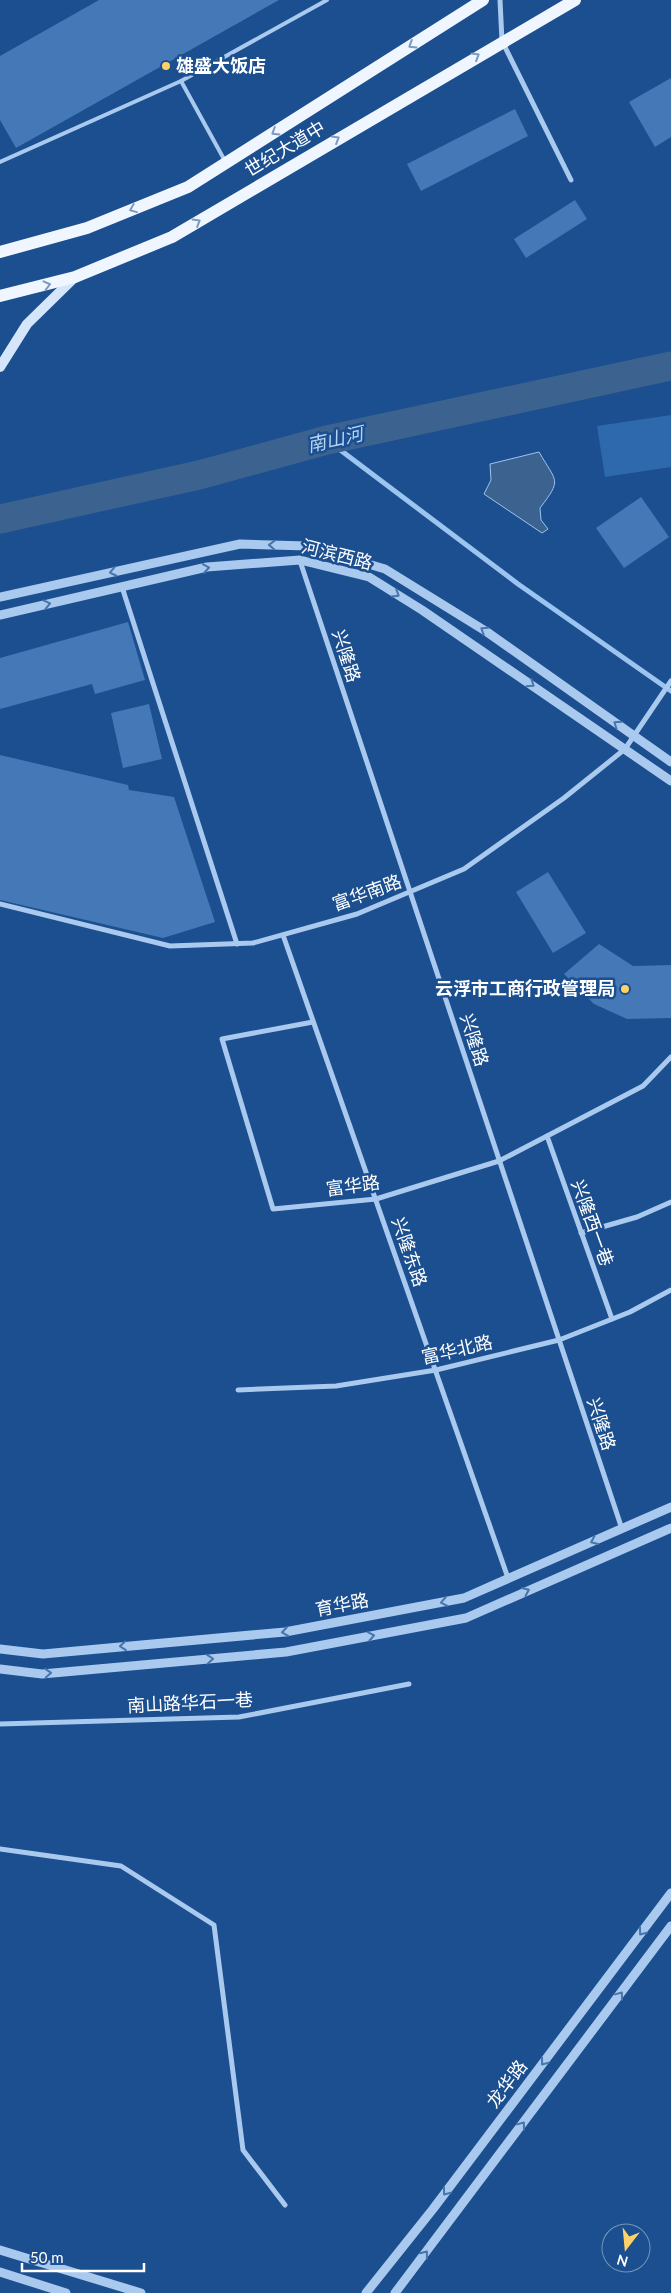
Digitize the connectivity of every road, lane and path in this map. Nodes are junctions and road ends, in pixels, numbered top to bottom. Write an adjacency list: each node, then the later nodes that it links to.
1 (327, 0): 6 (lane)
2 (483, 0): 8 (main road, 世纪大道中, one-way to 8)
3 (500, 0): 5 (street)
4 (575, 0): 5 (main road, 世纪大道中)
5 (502, 41): 9 (street); 11 (main road, 世纪大道中, one-way to 5)
6 (181, 81): 7 (lane); 8 (lane)
7 (0, 162)
8 (226, 162): 10 (main road, 世纪大道中, one-way to 10)
9 (571, 180)
10 (0, 252)
11 (76, 277): 12 (main road, 世纪大道中, one-way to 11); 13 (main road)
12 (0, 296)
13 (0, 367)
14 (300, 560): 15 (street, 河滨西路, one-way to 14); 20 (street, 河滨西路, one-way to 20); 23 (street, 兴隆路)
15 (122, 587): 17 (street, 河滨西路, one-way to 15); 26 (street)
16 (0, 597): 19 (street, 河滨西路, one-way to 16)
17 (0, 615)
18 (671, 681): 19 (street, 富华南路)
19 (635, 736): 20 (street, 富华南路); 21 (street, 河滨西路)
20 (625, 749): 22 (street, 河滨西路); 23 (street, 富华南路)
21 (671, 762)
22 (671, 781)
23 (410, 892): 25 (street, 富华南路); 30 (street, 兴隆路)
24 (0, 904): 26 (street, 富华南路)
25 (283, 935): 26 (street, 富华南路); 27 (street, 兴隆东路)
26 (237, 944)
27 (313, 1022): 31 (street, 兴隆东路); 31 (street, 富华路)
28 (671, 1057): 29 (street, 富华路)
29 (547, 1136): 30 (street, 富华路); 33 (street, 兴隆西一巷)
30 (500, 1161): 31 (street, 富华路); 36 (street, 兴隆路)
31 (376, 1199): 37 (street, 兴隆东路)
32 (671, 1202): 33 (street)
33 (581, 1233): 35 (street, 兴隆西一巷)
34 (671, 1290): 35 (street, 富华北路)
35 (612, 1319): 36 (street, 富华北路)
36 (559, 1340): 37 (street, 富华北路); 41 (street, 兴隆路)
37 (436, 1370): 38 (street, 富华北路); 42 (street, 兴隆东路)
38 (238, 1390)
39 (671, 1507): 41 (street, 育华路)
40 (671, 1528): 44 (street, 育华路, one-way to 40)
41 (622, 1529): 42 (street, 育华路, one-way to 42)
42 (508, 1578): 43 (street, 育华路, one-way to 43)
43 (0, 1649)
44 (0, 1669)
45 (409, 1684): 46 (street, 南山路华石一巷)
46 (0, 1724)
47 (0, 1849): 50 (street)
48 (671, 1893): 55 (street, 龙华路, one-way to 55)
49 (671, 1926): 56 (street, 龙华路, one-way to 49)
50 (285, 2204)
51 (0, 2250): 54 (street)
52 (0, 2272): 53 (street)
53 (66, 2293)
54 (141, 2293)
55 (366, 2293)
56 (395, 2293)

